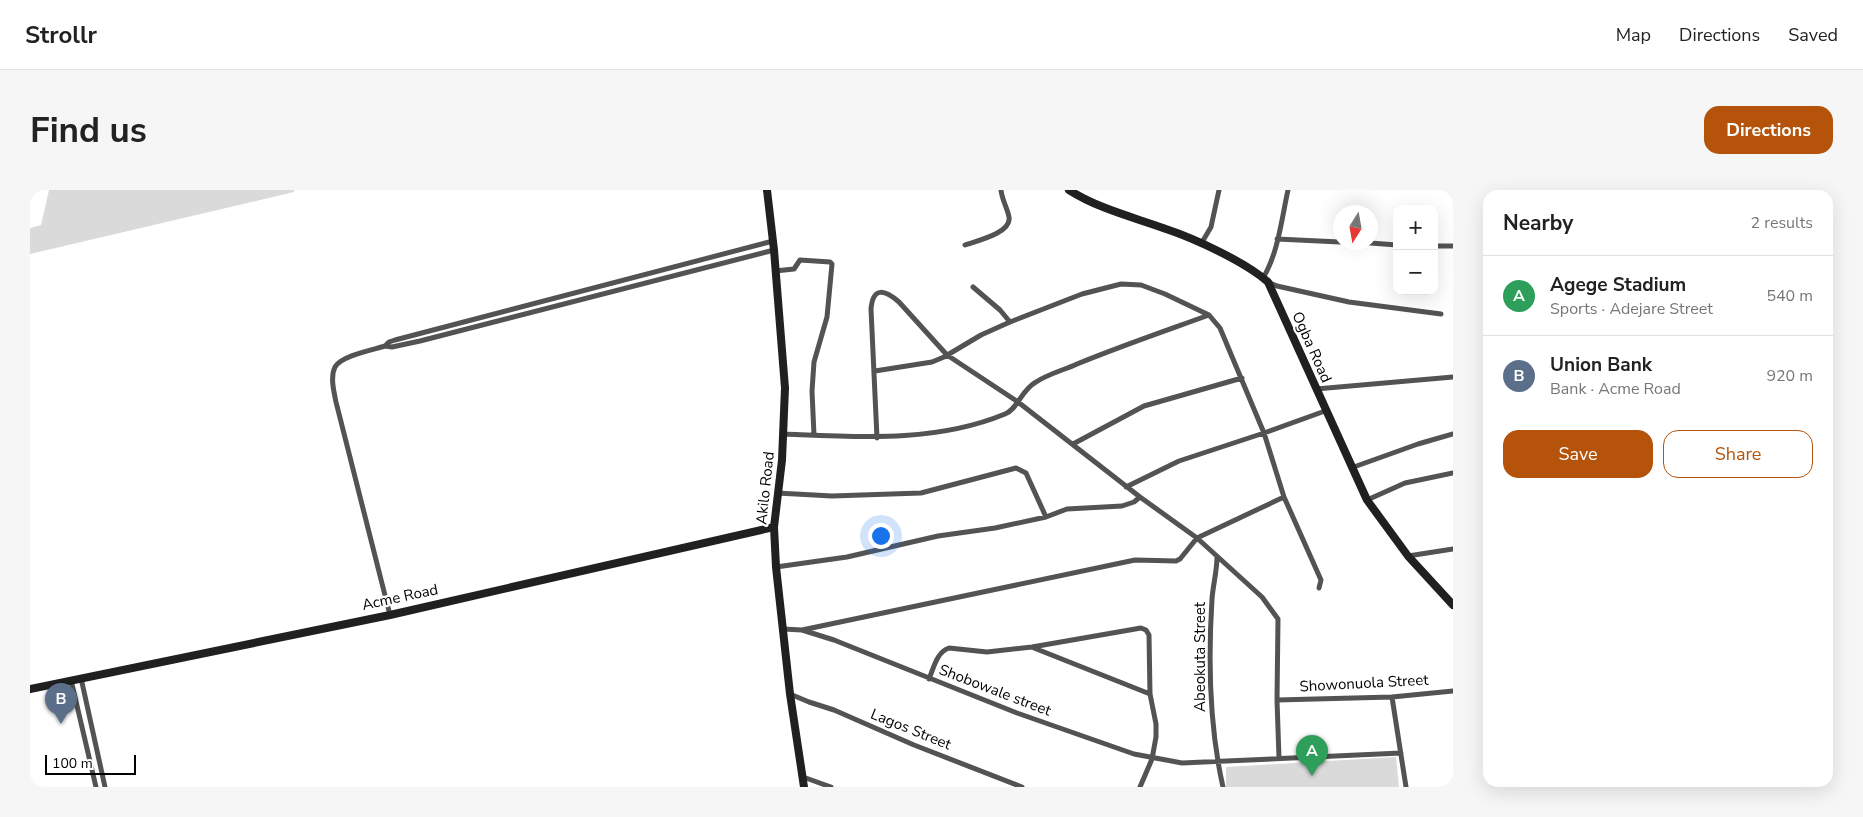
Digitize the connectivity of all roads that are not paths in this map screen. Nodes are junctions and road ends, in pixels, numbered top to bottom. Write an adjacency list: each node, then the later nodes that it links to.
1 (768, 190): 12 (street, Akilo Road)
2 (1001, 190): 9 (street)
3 (1069, 190): 10 (street)
4 (1219, 190): 10 (street)
5 (1288, 190): 6 (street)
6 (1277, 238): 7 (street); 16 (street)
7 (1333, 242)
8 (1378, 243): 11 (street)
9 (965, 244)
10 (1200, 244): 16 (street)
11 (1393, 244)
12 (773, 246): 15 (street, Akilo Road); 18 (street); 21 (street)
13 (1438, 246): 14 (street)
14 (1453, 246)
15 (775, 271): 34 (street, Akilo Road); 36 (street)
16 (1266, 280): 19 (street); 30 (street, Ogba Road)
17 (973, 287): 22 (street)
18 (494, 314): 21 (street); 23 (street)
19 (1441, 314)
20 (1209, 315): 22 (street); 29 (street); 31 (street)
21 (496, 321): 24 (street)
22 (1010, 322): 26 (street)
23 (418, 334): 24 (street); 25 (street)
24 (420, 341): 25 (street)
25 (384, 346): 55 (street)
26 (947, 355): 27 (street); 27 (street); 31 (street)
27 (875, 371): 37 (street)
28 (1453, 377): 30 (street)
29 (1242, 378): 33 (street); 38 (street)
30 (1316, 389): 32 (street, Ogba Road)
31 (1018, 402): 37 (street); 38 (street)
32 (1325, 411): 33 (street); 39 (street, Ogba Road)
33 (1264, 433): 41 (street); 44 (street)
34 (784, 434): 36 (street); 42 (street, Akilo Road)
35 (1453, 434): 39 (street)
36 (814, 435): 37 (street)
37 (878, 438)
38 (1073, 444): 41 (street)
39 (1351, 468): 45 (street, Ogba Road)
40 (1453, 472): 45 (street)
41 (1126, 487): 43 (street)
42 (778, 493): 46 (street); 47 (street, Akilo Road)
43 (1140, 497): 46 (street); 48 (street)
44 (1284, 497): 48 (street); 53 (street)
45 (1366, 500): 50 (street, Ogba Road)
46 (1046, 517): 52 (street)
47 (774, 527): 52 (street, Akilo Road); 55 (street, Acme Road)
48 (1197, 538): 51 (street); 57 (street)
49 (1453, 549): 50 (street)
50 (1408, 556): 54 (street, Ogba Road)
51 (1217, 557): 67 (street); 73 (street, Abeokuta Street)
52 (776, 568): 56 (street, Akilo Road)
53 (1320, 588)
54 (1453, 605)
55 (390, 615): 59 (street, Acme Road)
56 (783, 628): 57 (street); 64 (street, Akilo Road)
57 (802, 630): 60 (street, Shobowale street)
58 (1032, 647): 60 (street); 65 (street); 65 (street)
59 (81, 678): 61 (street, Acme Road); 69 (street)
60 (929, 679): 71 (street, Shobowale street)
61 (71, 680): 62 (street, Acme Road); 70 (street)
62 (30, 689)
63 (1453, 691): 66 (street, Showonuola Street)
64 (790, 694): 74 (street, Akilo Road); 79 (street, Lagos Street)
65 (1150, 694): 71 (street)
66 (1392, 697): 67 (street, Showonuola Street); 68 (street)
67 (1276, 700): 72 (street)
68 (1401, 753): 72 (street, Shobowale street); 82 (street)
69 (98, 755): 70 (street); 76 (street)
70 (90, 758): 75 (street)
71 (1152, 758): 73 (street, Shobowale street); 80 (street)
72 (1279, 758): 73 (street, Shobowale street)
73 (1217, 760): 81 (street, Abeokuta Street)
74 (803, 778): 77 (street, Akilo Road); 78 (street)
75 (96, 787)
76 (105, 787)
77 (804, 787)
78 (831, 787)
79 (1022, 787)
80 (1140, 787)
81 (1223, 787)
82 (1406, 787)

